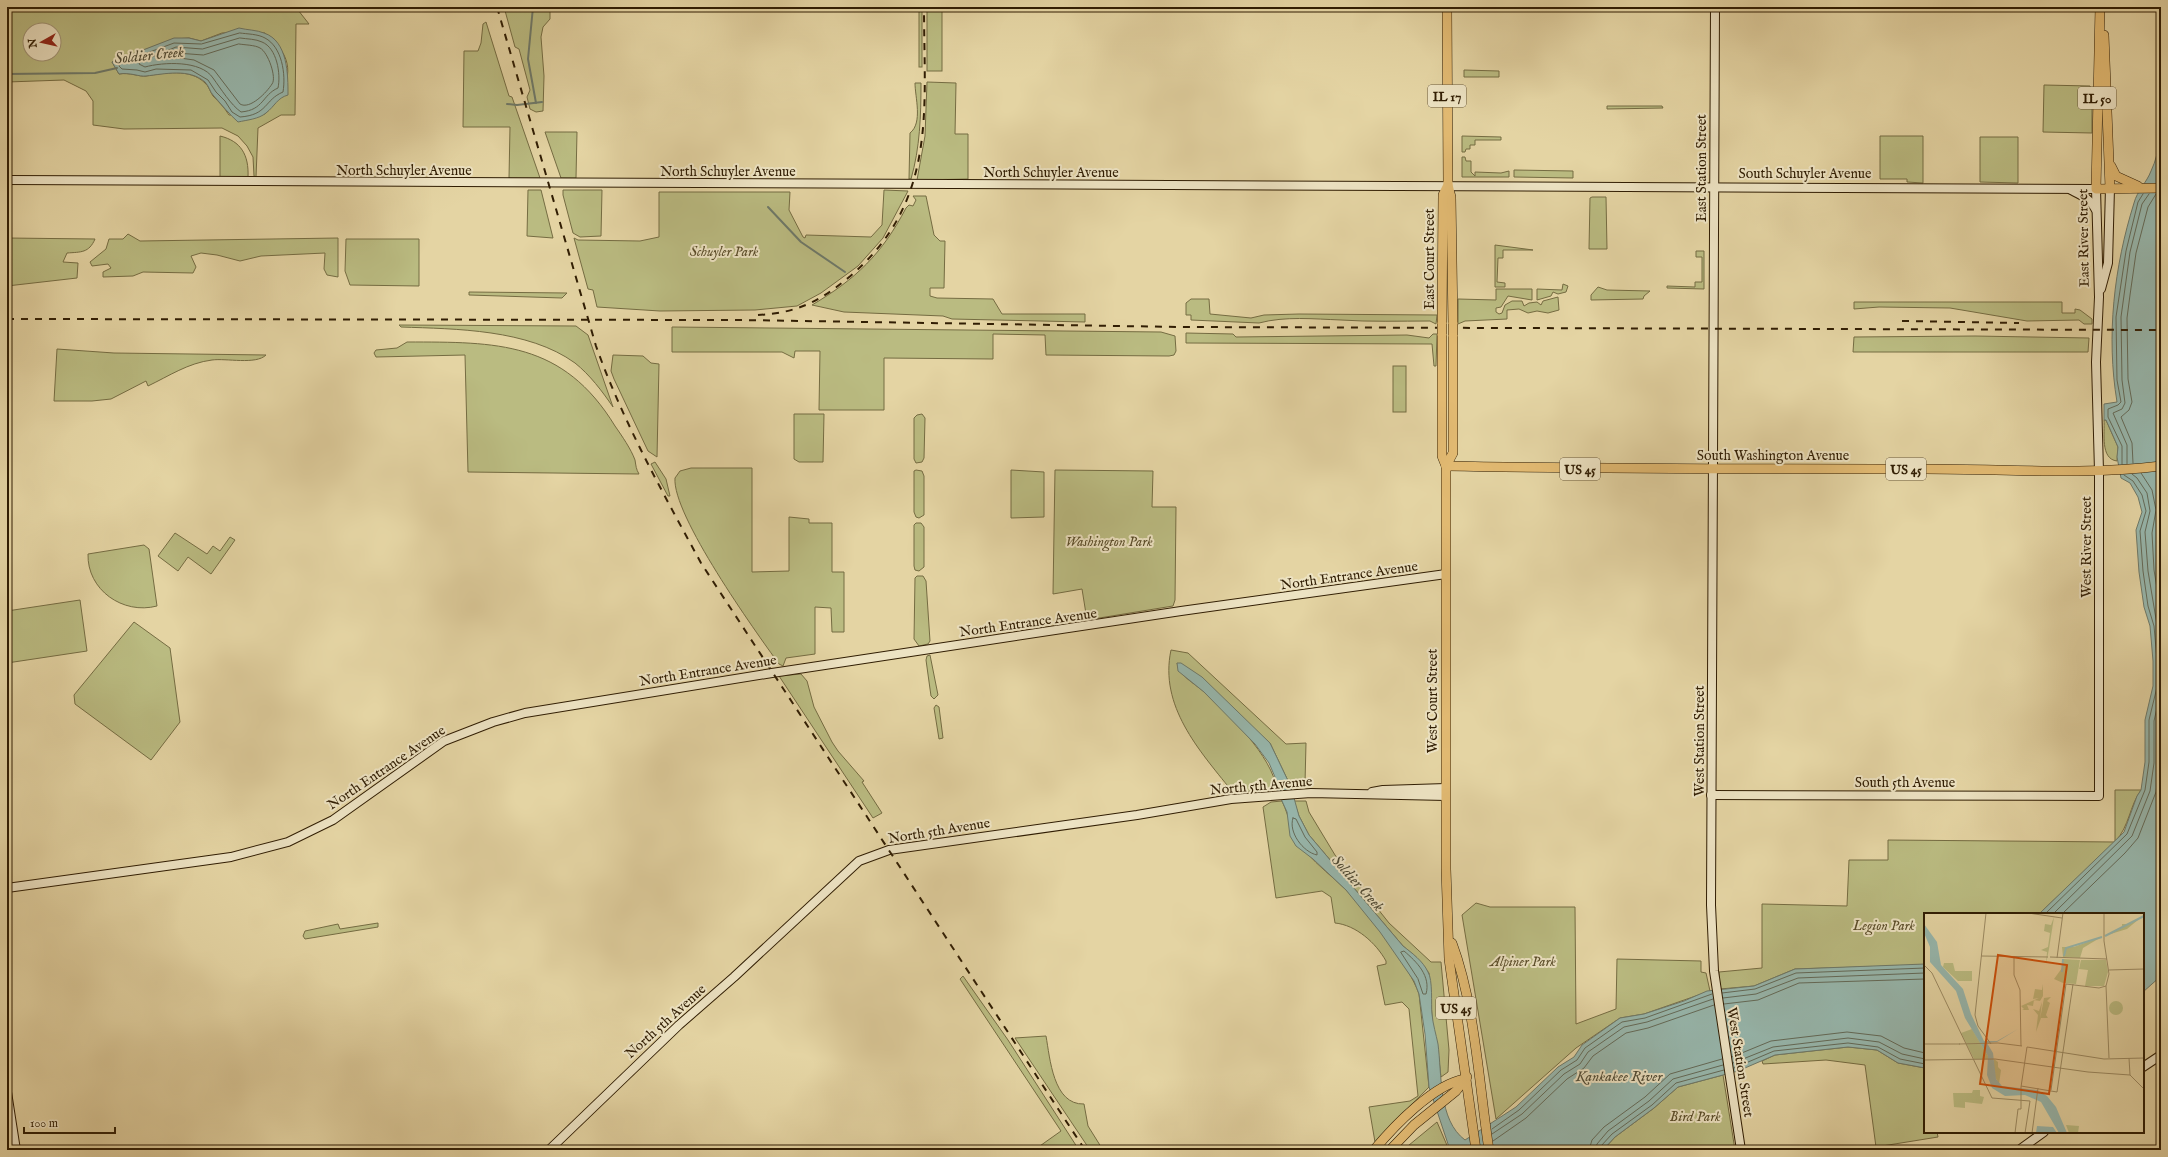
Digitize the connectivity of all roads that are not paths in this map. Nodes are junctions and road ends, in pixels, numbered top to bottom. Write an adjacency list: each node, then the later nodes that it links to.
1 (1447, 7): 6 (main road, East Court Street / IL 17)
2 (1715, 7): 7 (street, East Station Street)
3 (2102, 7): 4 (main road, East River Street); 12 (main road, East River Street / IL 50)
4 (2109, 163): 9 (main road, East River Street); 10 (main road)
5 (7, 180): 6 (street, North Schuyler Avenue)
6 (1448, 186): 7 (street, South Schuyler Avenue); 16 (main road, East Court Street / IL 17, bridge); 17 (main road, East Court Street / IL 17, bridge)
7 (1714, 187): 8 (street, South Schuyler Avenue); 15 (street, East Station Street)
8 (2069, 188): 12 (street, South Schuyler Avenue); 13 (street)
9 (2110, 188): 10 (main road, South Schuyler Avenue); 12 (main road, South Schuyler Avenue); 14 (street, East River Street)
10 (2143, 188): 11 (main road, South Schuyler Avenue)
11 (2161, 188)
12 (2096, 189): 13 (street, East River Street)
13 (2096, 210): 14 (street, East River Street)
14 (2099, 298): 21 (street, West River Street)
15 (1713, 329): 20 (street, West Station Street)
16 (1442, 334): 18 (main road, West Court Street / IL 17)
17 (1453, 334): 18 (main road, West Court Street / IL 17)
18 (1446, 466): 20 (main road, South Washington Avenue / US 45); 22 (main road, West Court Street / US 45)
19 (2161, 466): 21 (main road, US 45)
20 (1713, 469): 21 (main road, South Washington Avenue / US 45); 24 (street, West Station Street)
21 (2099, 471): 25 (street, West River Street)
22 (1446, 574): 23 (main road, West Court Street / US 45); 26 (street, North Entrance Avenue)
23 (1446, 792): 27 (main road, West Court Street / US 45); 35 (street, North 5th Avenue)
24 (1711, 795): 25 (street, South 5th Avenue); 40 (street, West Station Street)
25 (2099, 796)
26 (7, 888)
27 (1450, 937): 30 (main road, West Court Street / US 45); 31 (main road, West Court Street / US 45)
28 (2161, 1055): 29 (street)
29 (2144, 1066)
30 (1478, 1071): 31 (main road); 39 (main road, West Court Street)
31 (1465, 1079): 36 (main road); 37 (main road); 38 (main road, West Court Street)
32 (7, 1092): 34 (street)
33 (2043, 1133): 41 (street)
34 (16, 1150)
35 (549, 1150)
36 (1374, 1150)
37 (1390, 1150)
38 (1476, 1150)
39 (1489, 1150)
40 (1741, 1150)
41 (2019, 1150)

